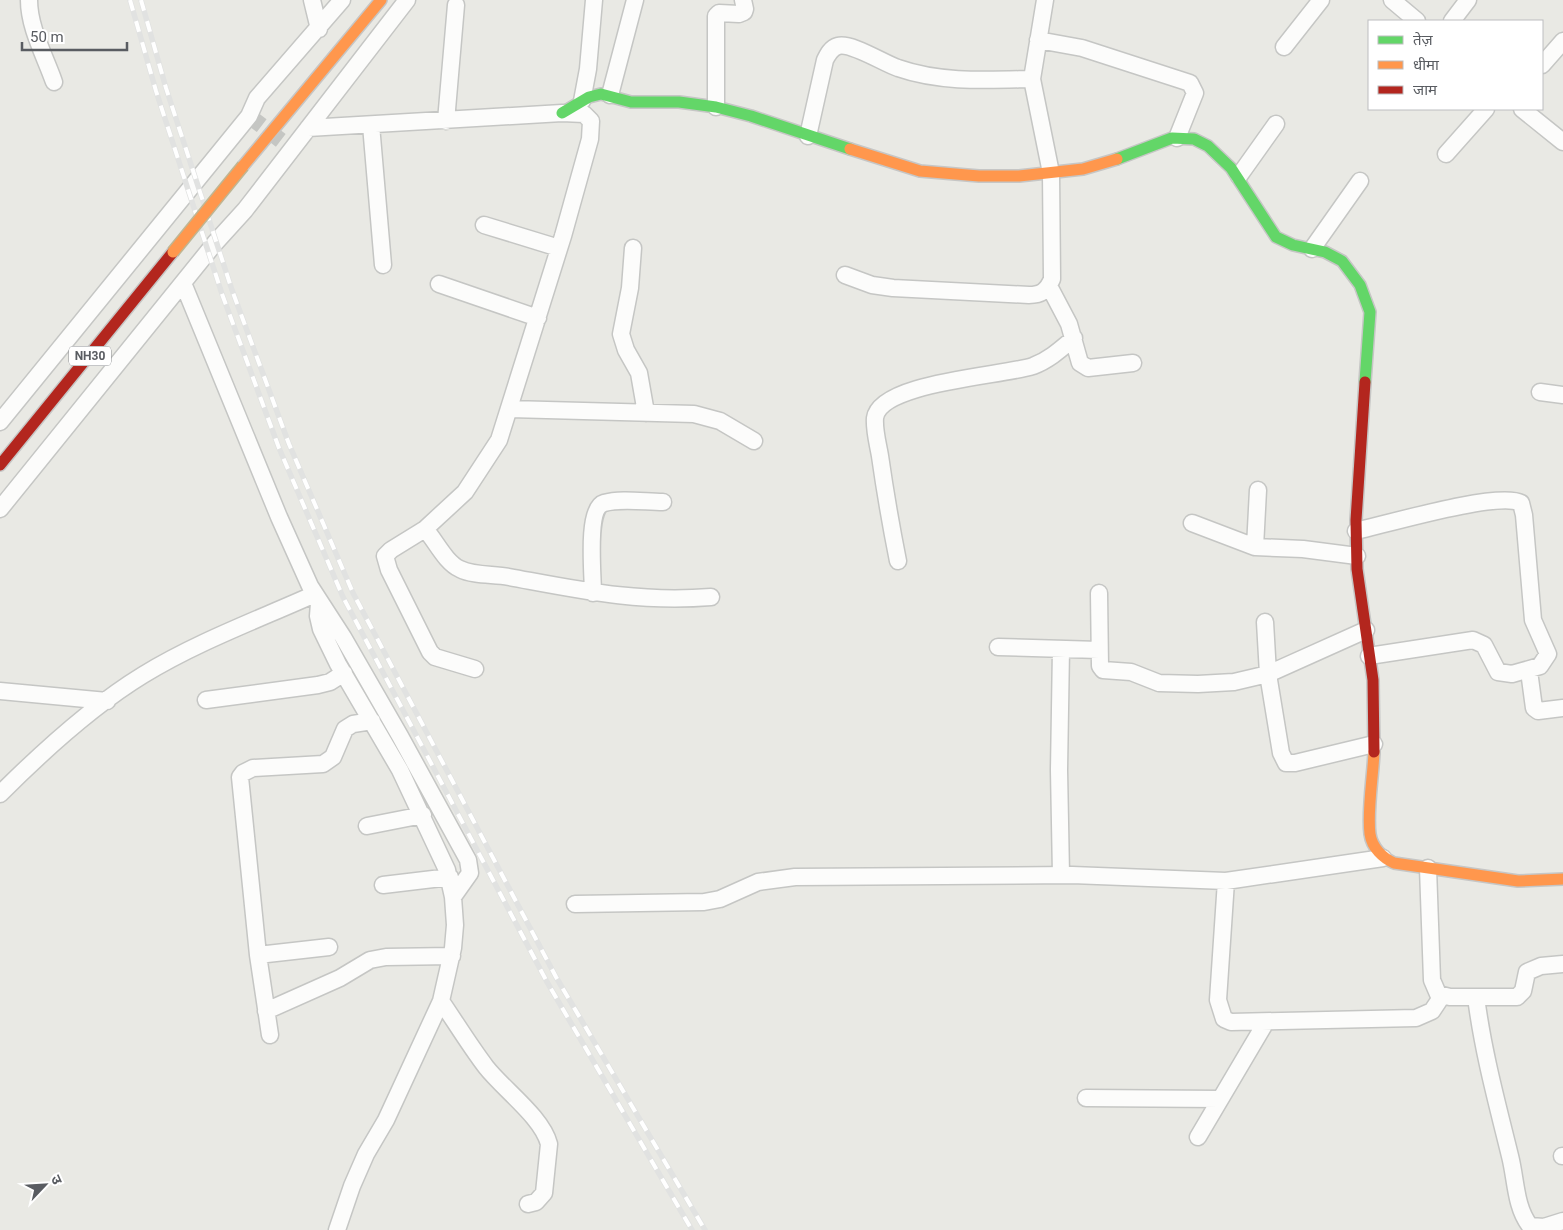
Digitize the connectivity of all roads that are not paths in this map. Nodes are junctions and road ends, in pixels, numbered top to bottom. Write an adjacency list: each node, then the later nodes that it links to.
1 (29, 0): 22 (street)
2 (312, 0): 16 (street)
3 (342, 0): 16 (street)
4 (381, 0): 59 (main road, NH30, bridge)
5 (407, 0): 33 (street)
6 (594, 0): 24 (street)
7 (634, 0): 23 (street)
8 (743, 0): 25 (street)
9 (1045, 0): 17 (street)
10 (1321, 0): 19 (street)
11 (1392, 0): 14 (street)
12 (1468, 0): 15 (street)
13 (456, 5): 30 (street)
14 (1416, 20)
15 (1453, 20)
16 (319, 29): 57 (street)
17 (1038, 40): 21 (street); 35 (street)
18 (1563, 41): 20 (street)
19 (1284, 47)
20 (1543, 64)
21 (1032, 79): 34 (street); 38 (street)
22 (54, 82)
23 (610, 95): 24 (main road); 25 (main road)
24 (582, 101): 28 (main road)
25 (716, 107): 34 (main road)
26 (1485, 110): 37 (street)
27 (1523, 110): 36 (street)
28 (562, 113): 30 (street); 42 (street)
29 (261, 118): 57 (main road, NH30)
30 (446, 121): 32 (street)
31 (1276, 124): 39 (street)
32 (371, 125): 33 (street); 45 (street)
33 (308, 128): 47 (street)
34 (808, 136): 38 (main road)
35 (1177, 138): 38 (main road); 39 (main road)
36 (1563, 142)
37 (1446, 154)
38 (1051, 173): 49 (street)
39 (1239, 176): 44 (main road)
40 (1360, 181): 44 (street)
41 (484, 225): 42 (street)
42 (559, 248): 50 (street)
43 (633, 248): 56 (street)
44 (1312, 249): 66 (main road)
45 (383, 265)
46 (844, 275): 49 (street)
47 (183, 283): 60 (street); 73 (street)
48 (439, 284): 50 (street)
49 (1049, 286): 51 (street)
50 (538, 318): 55 (street)
51 (1074, 338): 52 (street); 69 (street)
52 (1133, 363)
53 (1540, 392): 54 (street)
54 (1563, 395)
55 (510, 409): 56 (street); 65 (street)
56 (646, 413): 58 (street)
57 (3, 426)
58 (754, 441)
59 (2, 462)
60 (5, 490): 63 (street)
61 (1258, 490): 67 (street)
62 (663, 502): 70 (street)
63 (0, 509)
64 (1192, 522): 67 (street)
65 (425, 529): 70 (street); 80 (street)
66 (1356, 532): 68 (main road); 81 (street)
67 (1255, 547): 68 (street)
68 (1357, 556): 75 (main road)
69 (898, 561)
70 (593, 593): 72 (street)
71 (1099, 593): 78 (street)
72 (711, 597)
73 (317, 598): 82 (street); 86 (street); 100 (street)
74 (1265, 622): 83 (street)
75 (1366, 630): 79 (main road); 83 (street)
76 (998, 647): 77 (street)
77 (1061, 649): 78 (street); 95 (street)
78 (1099, 650): 83 (street)
79 (1369, 656): 81 (street); 89 (main road)
80 (475, 669)
81 (1529, 670): 87 (street)
82 (344, 673): 85 (street); 88 (street)
83 (1268, 674): 89 (street)
84 (0, 692): 86 (street)
85 (206, 700)
86 (107, 701): 90 (street)
87 (1563, 708)
88 (372, 721): 91 (street); 103 (street)
89 (1374, 744): 93 (main road)
90 (0, 794)
91 (423, 815): 92 (street); 96 (street)
92 (367, 826)
93 (1384, 858): 94 (main road); 98 (street)
94 (1428, 868): 97 (main road); 106 (street)
95 (1061, 875): 98 (street); 101 (street)
96 (450, 877): 99 (street); 100 (street)
97 (1563, 879)
98 (1226, 881): 110 (street)
99 (383, 885)
100 (453, 897): 104 (street)
101 (574, 904)
102 (329, 947): 103 (street)
103 (258, 955): 109 (street)
104 (452, 956): 108 (street); 109 (street)
105 (1563, 964): 107 (street)
106 (1442, 996): 107 (street); 110 (street)
107 (1476, 998): 116 (street)
108 (441, 1001): 115 (street); 117 (street)
109 (266, 1011): 111 (street)
110 (1266, 1022): 113 (street)
111 (270, 1035)
112 (1086, 1098): 113 (street)
113 (1220, 1099): 114 (street)
114 (1198, 1137)
115 (528, 1204)
116 (1563, 1221)
117 (337, 1230)

